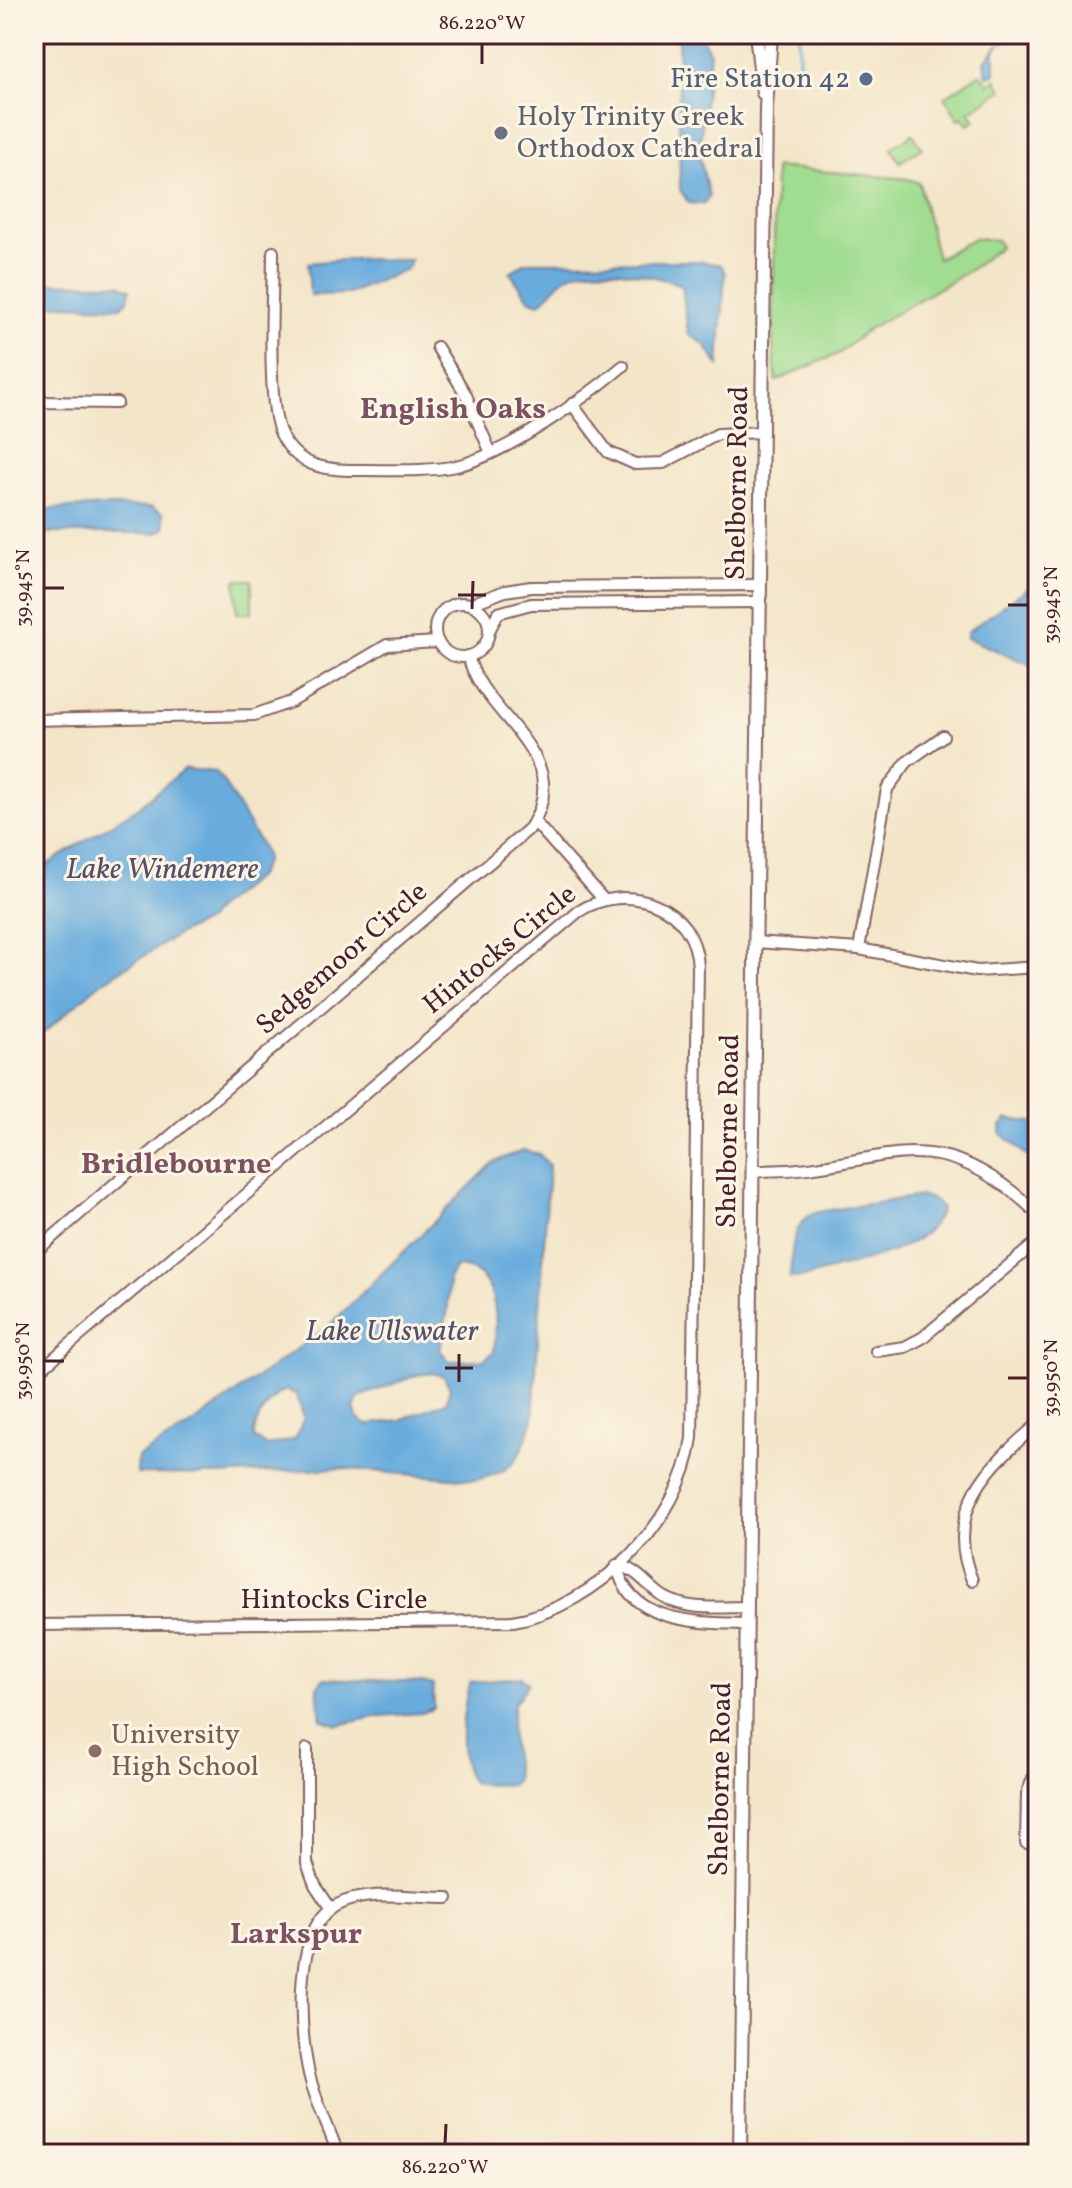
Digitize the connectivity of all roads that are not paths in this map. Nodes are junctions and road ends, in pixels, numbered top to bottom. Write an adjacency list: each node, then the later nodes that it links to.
1 (756, 34): 3 (street, Shelborne Road)
2 (771, 34): 3 (street, Shelborne Road)
3 (766, 108): 10 (street, Shelborne Road)
4 (273, 252): 11 (street)
5 (437, 347): 11 (street)
6 (623, 366): 9 (street)
7 (34, 402): 8 (street)
8 (117, 403)
9 (572, 404): 10 (street); 11 (street)
10 (763, 432): 12 (street, Shelborne Road)
11 (491, 453)
12 (760, 585): 13 (street, Shelborne Road); 14 (street)
13 (760, 602): 15 (street); 22 (street, Shelborne Road)
14 (471, 604): 15 (street); 16 (street)
15 (489, 631): 17 (street)
16 (438, 642): 17 (street); 18 (street)
17 (468, 656): 20 (street)
18 (34, 720)
19 (943, 736): 23 (street)
20 (534, 821): 21 (street); 28 (street, Sedgemoor Circle)
21 (603, 899): 30 (street, Hintocks Circle); 32 (street, Hintocks Circle)
22 (755, 942): 23 (street); 25 (street, Shelborne Road)
23 (859, 949): 24 (street)
24 (1038, 967)
25 (752, 1171): 26 (street); 34 (street, Shelborne Road)
26 (1038, 1214)
27 (1038, 1241): 29 (street)
28 (34, 1253)
29 (876, 1351)
30 (34, 1375)
31 (1037, 1426): 33 (street)
32 (617, 1565): 34 (street); 35 (street); 36 (street, Hintocks Circle)
33 (972, 1580)
34 (747, 1607): 35 (street, Shelborne Road)
35 (747, 1624): 43 (street, Shelborne Road)
36 (34, 1625)
37 (307, 1749): 41 (street)
38 (1038, 1765): 39 (street)
39 (1026, 1843)
40 (447, 1898): 41 (street)
41 (331, 1909): 42 (street)
42 (338, 2154)
43 (740, 2154)

